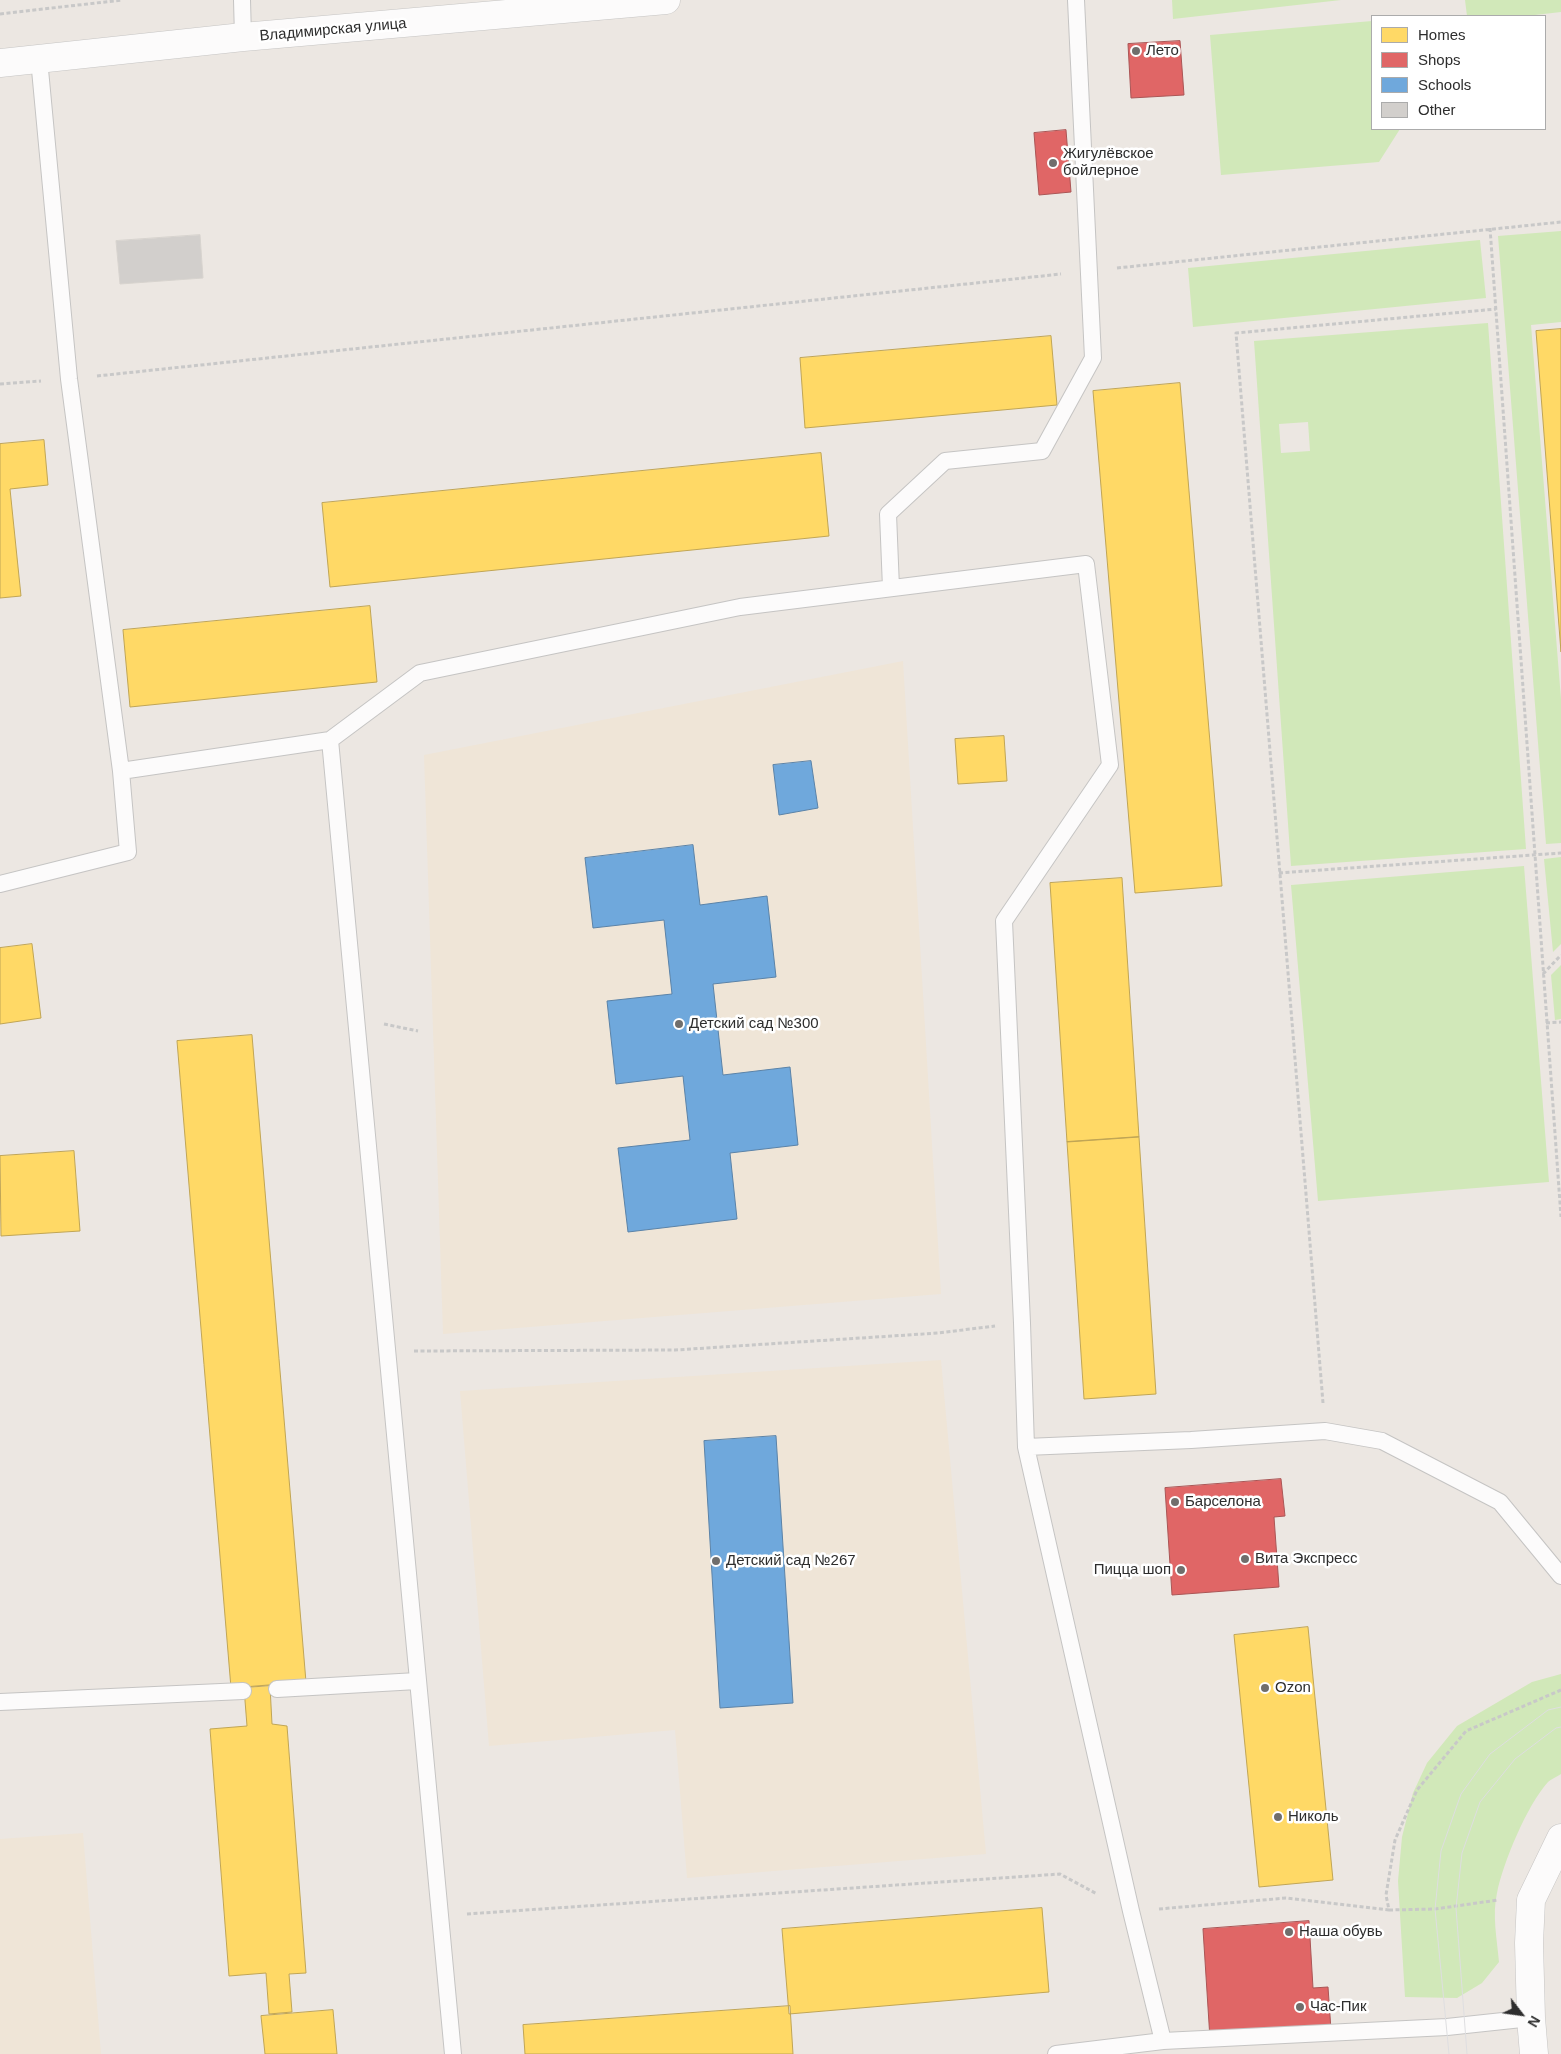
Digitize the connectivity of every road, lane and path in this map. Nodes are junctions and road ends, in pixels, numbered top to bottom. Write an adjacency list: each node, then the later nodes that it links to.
1 (122, 0): 5 (path)
2 (242, 0): 6 (lane)
3 (666, 0): 6 (street, Владимирская улица)
4 (1076, 0): 11 (lane)
5 (0, 14)
6 (243, 37): 7 (street, Владимирская улица)
7 (39, 59): 8 (street, Владимирская улица); 13 (lane)
8 (0, 63)
9 (1561, 222): 10 (path)
10 (1490, 228): 11 (path); 12 (path)
11 (1088, 271): 13 (path); 15 (lane)
12 (1496, 309): 19 (path); 20 (path)
13 (69, 380): 14 (path); 17 (lane)
14 (0, 384)
15 (891, 588): 16 (lane); 27 (lane)
16 (330, 740): 17 (lane); 28 (lane)
17 (121, 771): 21 (lane)
18 (1561, 853): 19 (path)
19 (1534, 856): 20 (path); 23 (path)
20 (1280, 873): 29 (path)
21 (0, 884)
22 (1561, 955): 23 (path)
23 (1543, 974): 25 (path)
24 (1561, 1022): 25 (path)
25 (1546, 1023): 26 (path)
26 (1561, 1217)
27 (1022, 1323): 28 (path); 30 (lane)
28 (386, 1351): 32 (lane)
29 (1325, 1431): 30 (lane); 31 (lane)
30 (1026, 1447): 40 (lane)
31 (1561, 1576)
32 (416, 1681): 33 (lane); 41 (lane)
33 (277, 1689)
34 (1561, 1690): 39 (path)
35 (243, 1691): 36 (lane)
36 (0, 1702)
37 (1561, 1838): 38 (street)
38 (1531, 1900): 39 (path); 42 (street)
39 (1389, 1910): 40 (path)
40 (1131, 1912): 41 (path); 43 (lane)
41 (439, 1916): 44 (lane)
42 (1531, 2018): 43 (lane); 46 (street)
43 (1163, 2042): 45 (lane)
44 (452, 2054)
45 (1056, 2054)
46 (1534, 2054)

